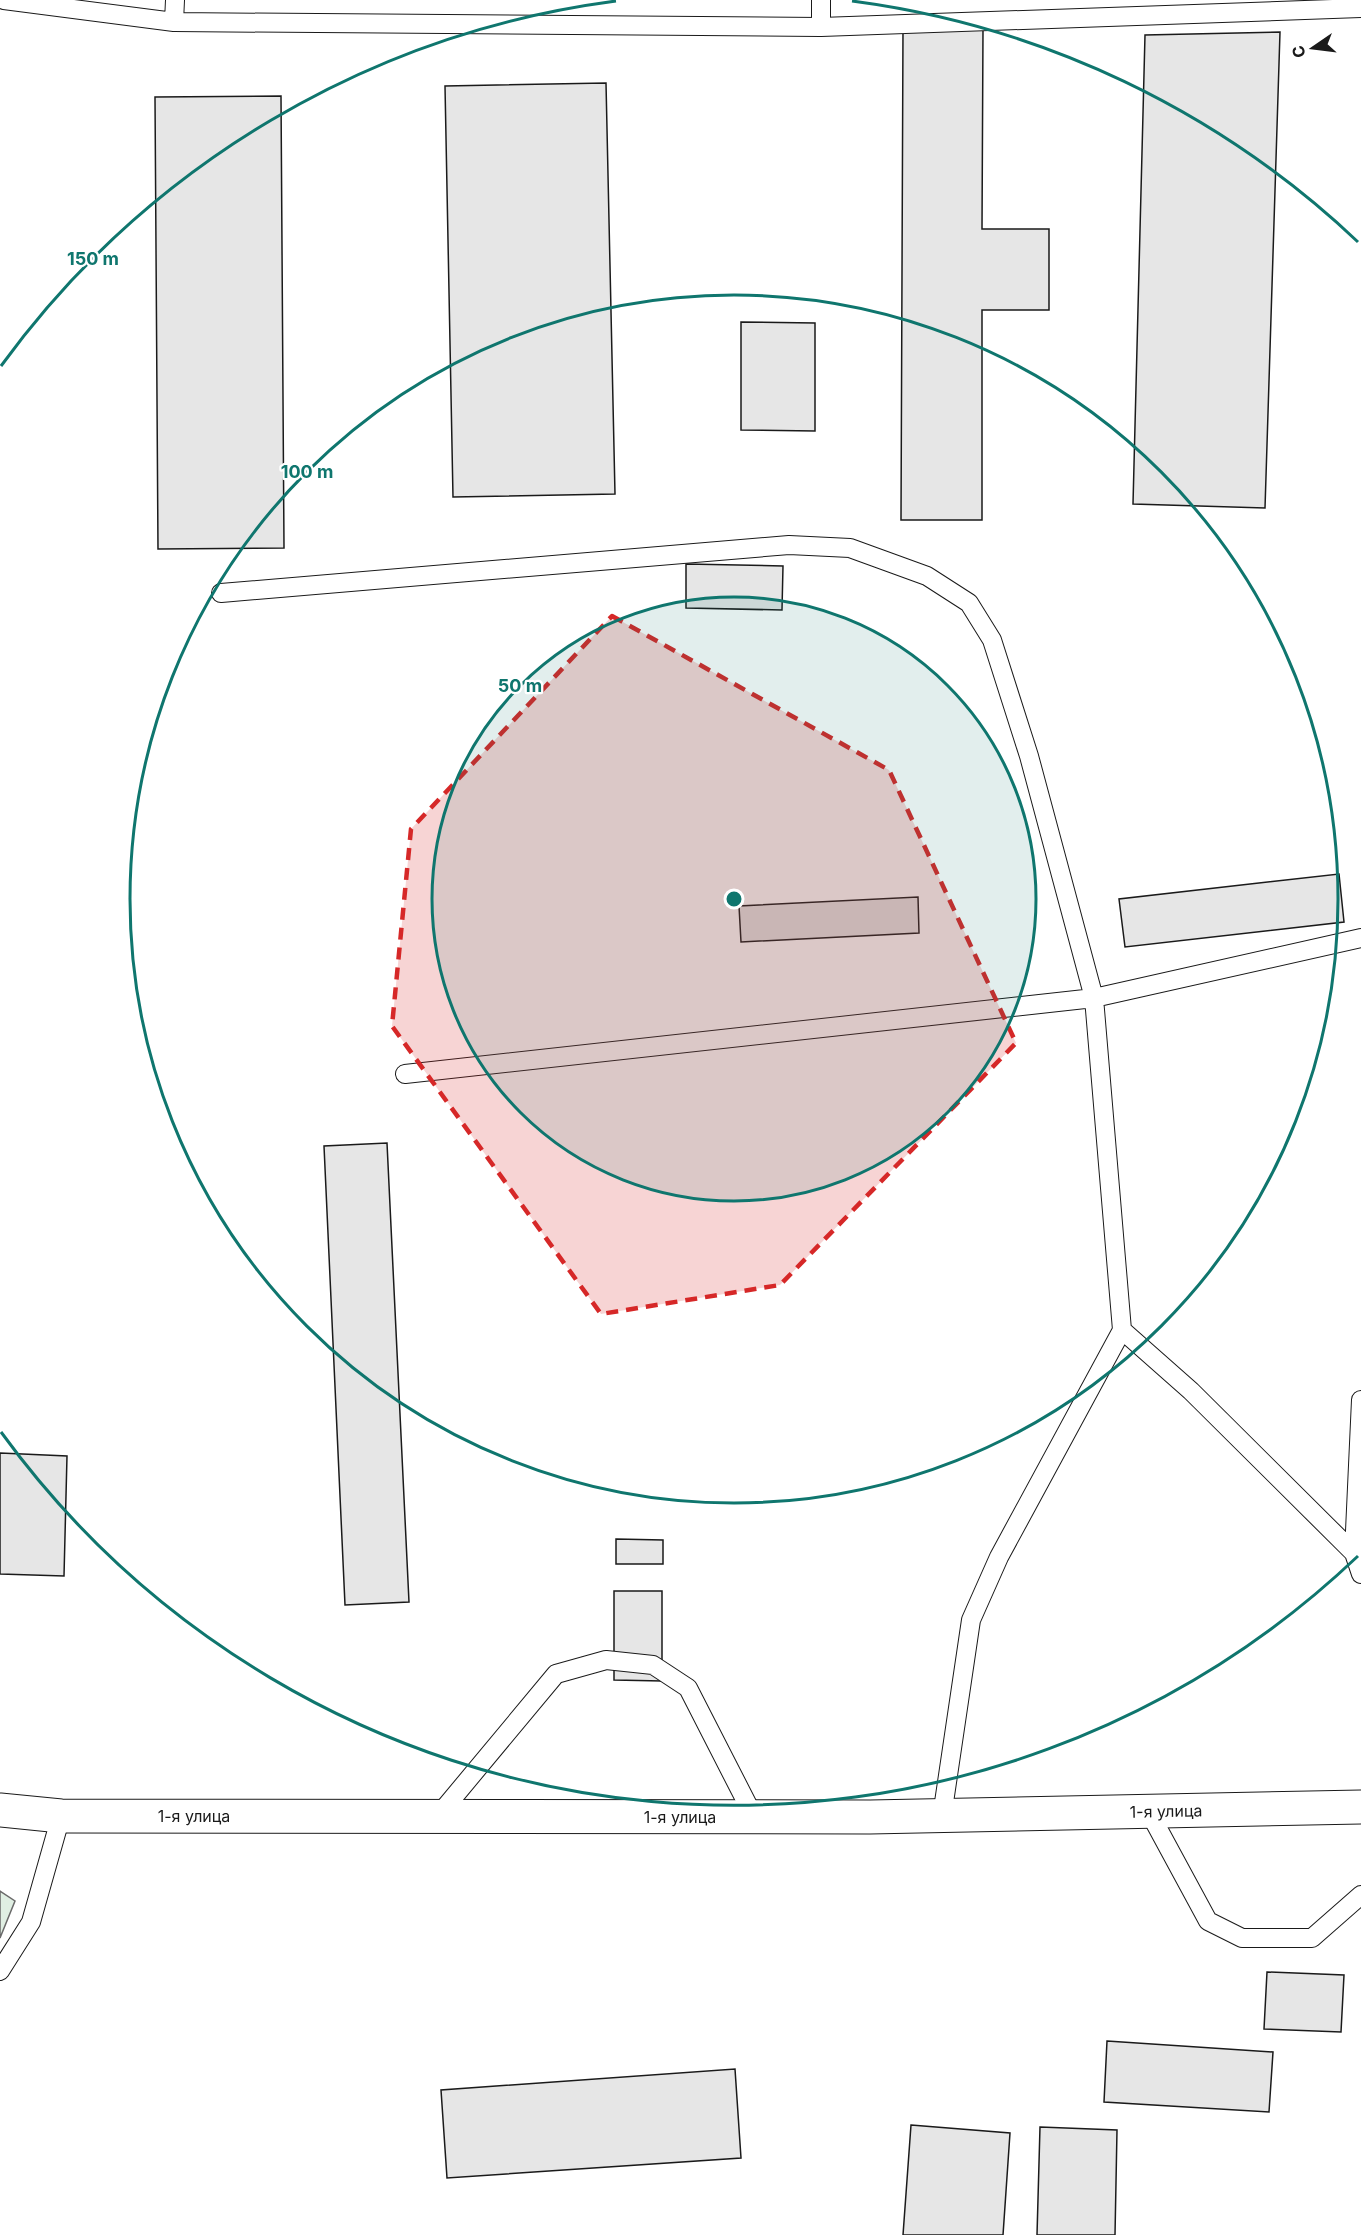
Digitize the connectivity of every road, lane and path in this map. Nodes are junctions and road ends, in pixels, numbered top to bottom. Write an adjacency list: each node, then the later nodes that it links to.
1 (4, 0): 5 (lane)
2 (175, 0): 5 (lane)
3 (820, 0): 6 (lane)
4 (1361, 8): 6 (lane)
5 (174, 22): 6 (lane)
6 (821, 27)
7 (221, 593): 9 (lane)
8 (1361, 938): 9 (lane)
9 (1094, 998): 10 (lane); 11 (lane)
10 (405, 1074)
11 (1122, 1330): 13 (lane); 19 (lane)
12 (1361, 1400): 13 (lane)
13 (1354, 1554): 14 (lane)
14 (1361, 1574)
15 (1361, 1808): 17 (main road, 1-я улица)
16 (0, 1810): 18 (main road, 1-я улица)
17 (1149, 1812): 19 (main road, 1-я улица); 22 (lane)
18 (61, 1816): 20 (main road, 1-я улица); 23 (lane)
19 (942, 1816): 21 (main road, 1-я улица)
20 (437, 1817): 21 (main road, 1-я улица); 21 (lane)
21 (754, 1817)
22 (1361, 1895)
23 (0, 1971)

